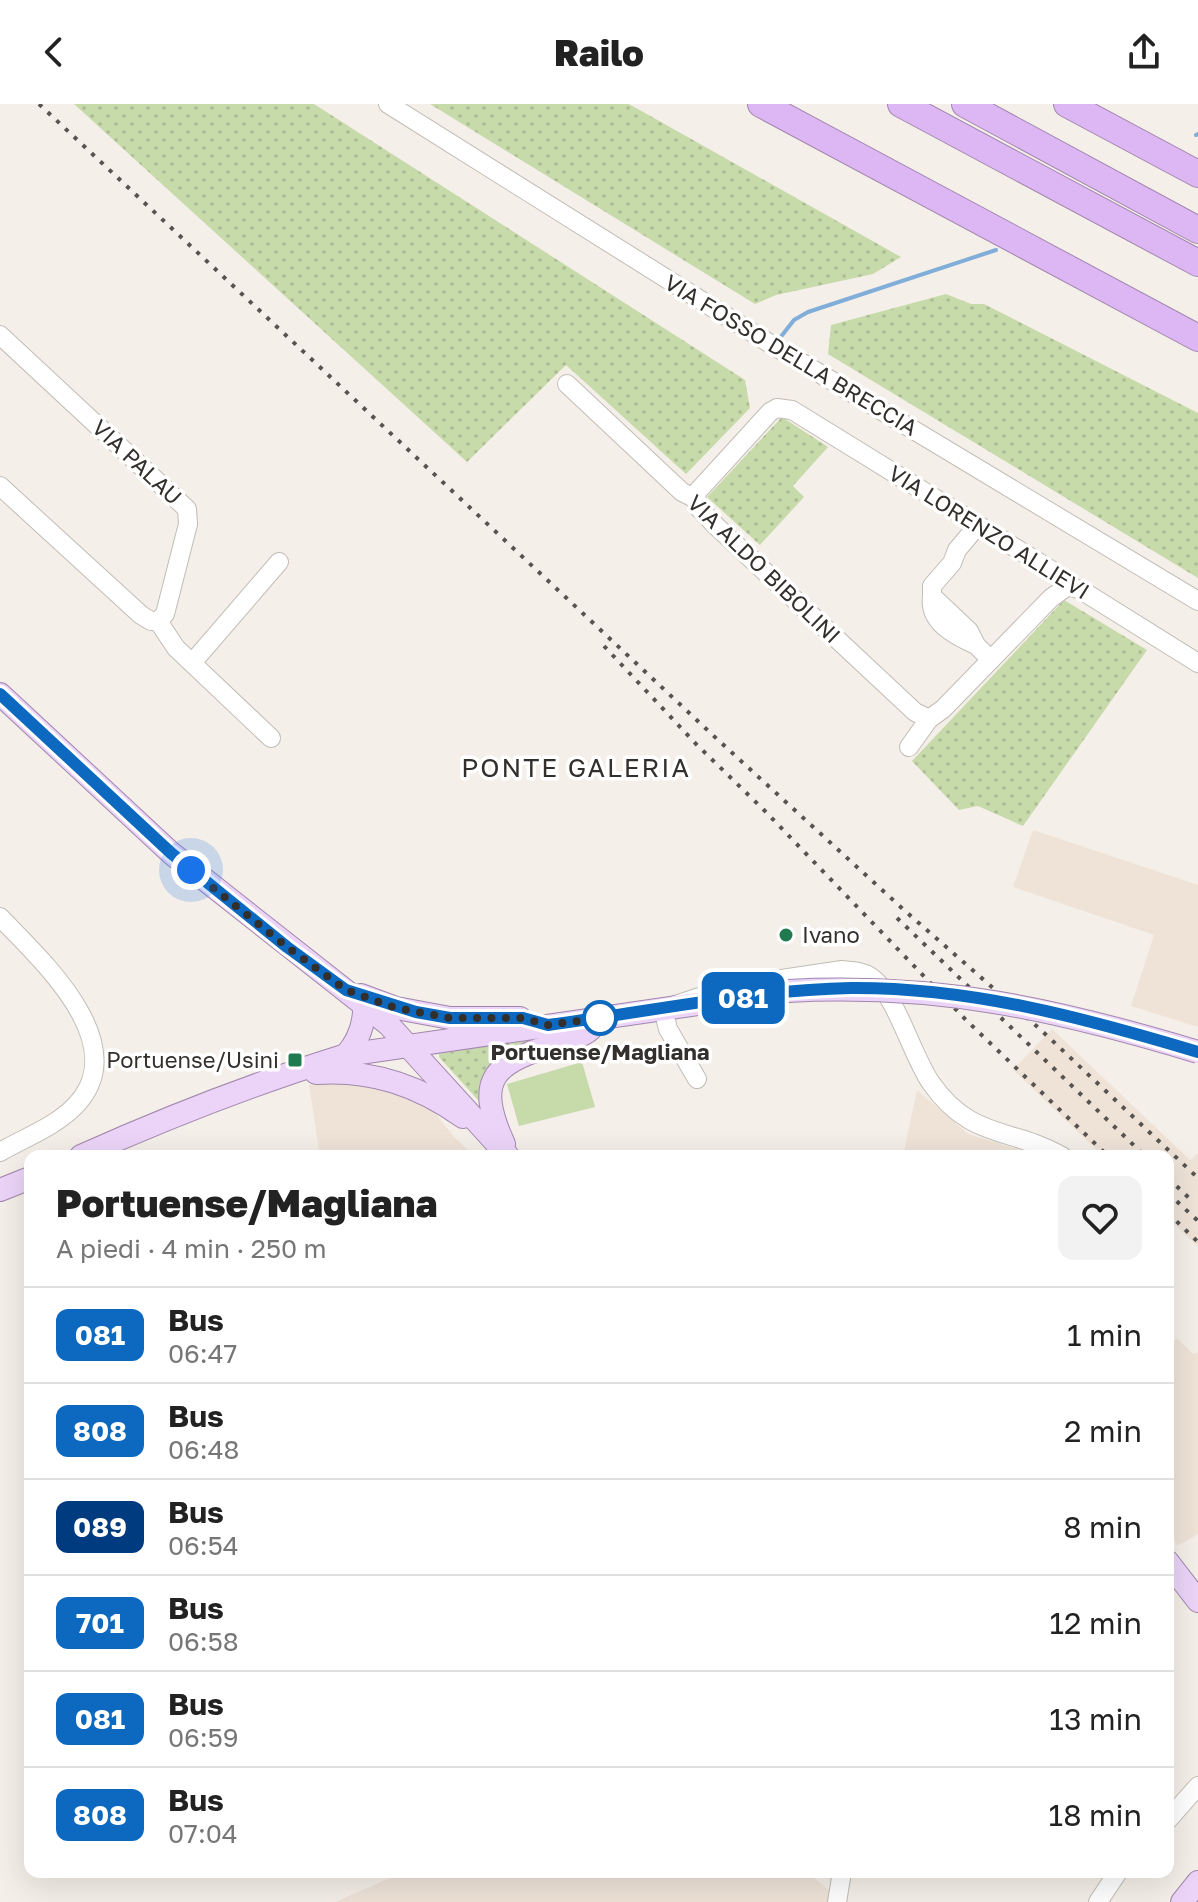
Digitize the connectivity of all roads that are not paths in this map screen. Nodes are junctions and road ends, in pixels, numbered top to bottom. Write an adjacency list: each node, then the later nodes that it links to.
1 (388, 104): 17 (street, VIA FOSSO DELLA BRECCIA)
2 (761, 104): 10 (highway)
3 (901, 104): 8 (highway)
4 (965, 104): 7 (highway)
5 (1067, 104): 6 (highway)
6 (1198, 174)
7 (1198, 230)
8 (1198, 263)
9 (0, 335): 18 (street, VIA PALAU)
10 (1198, 338)
11 (567, 384): 13 (street, VIA ALDO BIBOLINI)
12 (0, 486): 18 (street)
13 (696, 499): 14 (street, VIA LORENZO ALLIEVI); 23 (street, VIA ALDO BIBOLINI)
14 (978, 525): 16 (street, VIA LORENZO ALLIEVI); 19 (street)
15 (279, 562): 20 (street)
16 (1068, 586): 19 (street); 21 (street, VIA LORENZO ALLIEVI)
17 (1198, 601)
18 (158, 621): 20 (street)
19 (991, 660): 23 (street)
20 (192, 663): 24 (street)
21 (1198, 663)
22 (0, 694): 27 (main road)
23 (929, 719): 25 (street)
24 (271, 738)
25 (909, 747)
26 (0, 917): 42 (street)
27 (346, 990): 28 (main road); 31 (main road)
28 (364, 1004): 32 (main road); 34 (main road)
29 (663, 1009): 30 (main road); 33 (main road, bridge); 36 (street); 41 (street)
30 (601, 1018): 31 (main road); 40 (main road)
31 (548, 1025): 32 (main road)
32 (409, 1045): 34 (main road); 37 (main road)
33 (1198, 1052)
34 (346, 1055): 35 (main road)
35 (282, 1075): 37 (main road); 38 (main road)
36 (697, 1079)
37 (487, 1134): 39 (main road)
38 (95, 1150)
39 (503, 1150)
40 (506, 1150)
41 (1049, 1150)
42 (0, 1152)
43 (24, 1180): 44 (main road)
44 (0, 1190)
45 (1174, 1569): 46 (main road)
46 (1198, 1601)
47 (1198, 1786): 48 (street)
48 (1174, 1813)
49 (841, 1878): 52 (street)
50 (1114, 1878): 53 (street)
51 (1198, 1882): 54 (main road)
52 (837, 1902)
53 (1098, 1902)
54 (1182, 1902)

